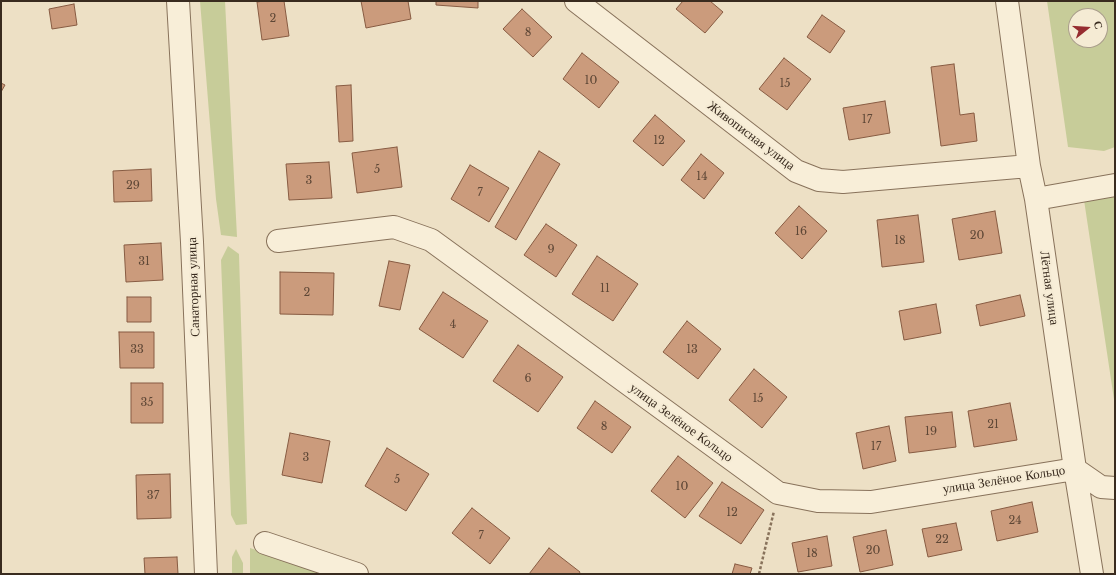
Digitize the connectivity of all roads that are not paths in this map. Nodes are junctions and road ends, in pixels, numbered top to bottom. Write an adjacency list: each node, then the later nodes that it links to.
1 (178, 1): 11 (street, Санаторная улица)
2 (576, 1): 4 (street, Живописная улица)
3 (1007, 1): 4 (street, Лётная улица)
4 (1029, 166): 6 (street, Лётная улица)
5 (1115, 185): 6 (street)
6 (1036, 199): 8 (street, Лётная улица)
7 (278, 241): 8 (street, улица Зелёное Кольцо)
8 (1075, 469): 9 (street, улица Зелёное Кольцо); 13 (street, Лётная улица)
9 (1115, 488)
10 (265, 543): 12 (street)
11 (206, 574)
12 (358, 574)
13 (1092, 574)

